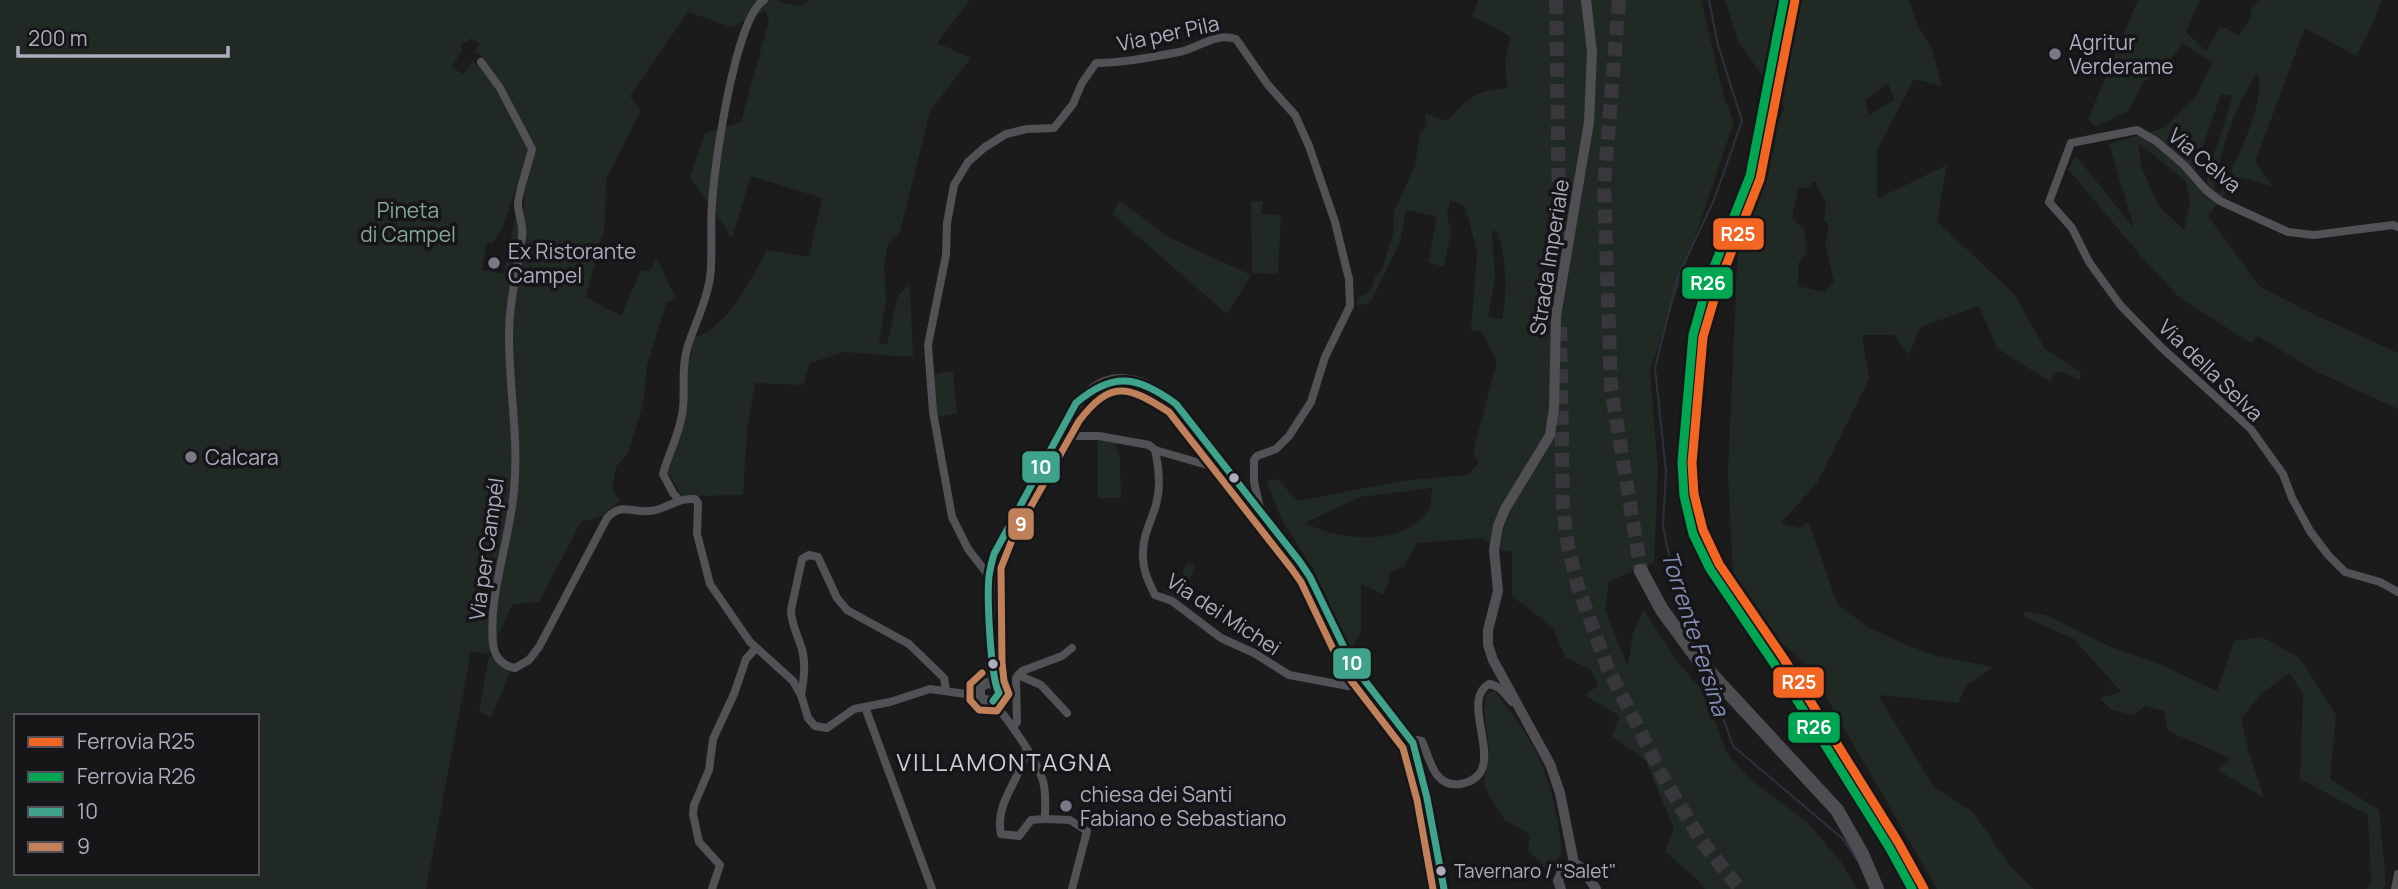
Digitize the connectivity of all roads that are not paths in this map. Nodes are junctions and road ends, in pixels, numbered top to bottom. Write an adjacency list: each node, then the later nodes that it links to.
1 (764, 0): 9 (street)
2 (1586, 0): 25 (street, Strada Imperiale)
3 (481, 62): 9 (street, Via per Campél)
4 (2071, 143): 5 (street, Via Celva); 13 (street, Via della Selva)
5 (2398, 227)
6 (1068, 416): 7 (street); 8 (street); 12 (street)
7 (1155, 450): 8 (street); 18 (street, Via dei Michei)
8 (1230, 472): 10 (street)
9 (679, 500): 14 (street)
10 (1260, 509): 12 (street, Via per Pila); 18 (street)
11 (1641, 571): 38 (highway)
12 (989, 576): 17 (street)
13 (2398, 592)
14 (756, 648): 20 (street); 32 (street)
15 (1072, 648): 16 (street)
16 (1018, 675): 24 (street); 26 (street)
17 (994, 684): 21 (street); 22 (street)
18 (1370, 686): 27 (street)
19 (946, 690): 20 (street); 21 (street); 23 (street)
20 (801, 695): 23 (street)
21 (980, 696): 22 (street)
22 (993, 701): 26 (street)
23 (865, 707): 33 (street)
24 (1066, 713)
25 (1526, 717): 27 (street); 30 (street, Strada Imperiale)
26 (1013, 727): 28 (street)
27 (1413, 743): 35 (street)
28 (1027, 751): 29 (street); 29 (street)
29 (1045, 819): 34 (street)
30 (1574, 863): 36 (street); 37 (street)
31 (2398, 874): 39 (street)
32 (712, 889)
33 (932, 889)
34 (1072, 889)
35 (1444, 889)
36 (1560, 889)
37 (1596, 889)
38 (1877, 889)
39 (2395, 889)

